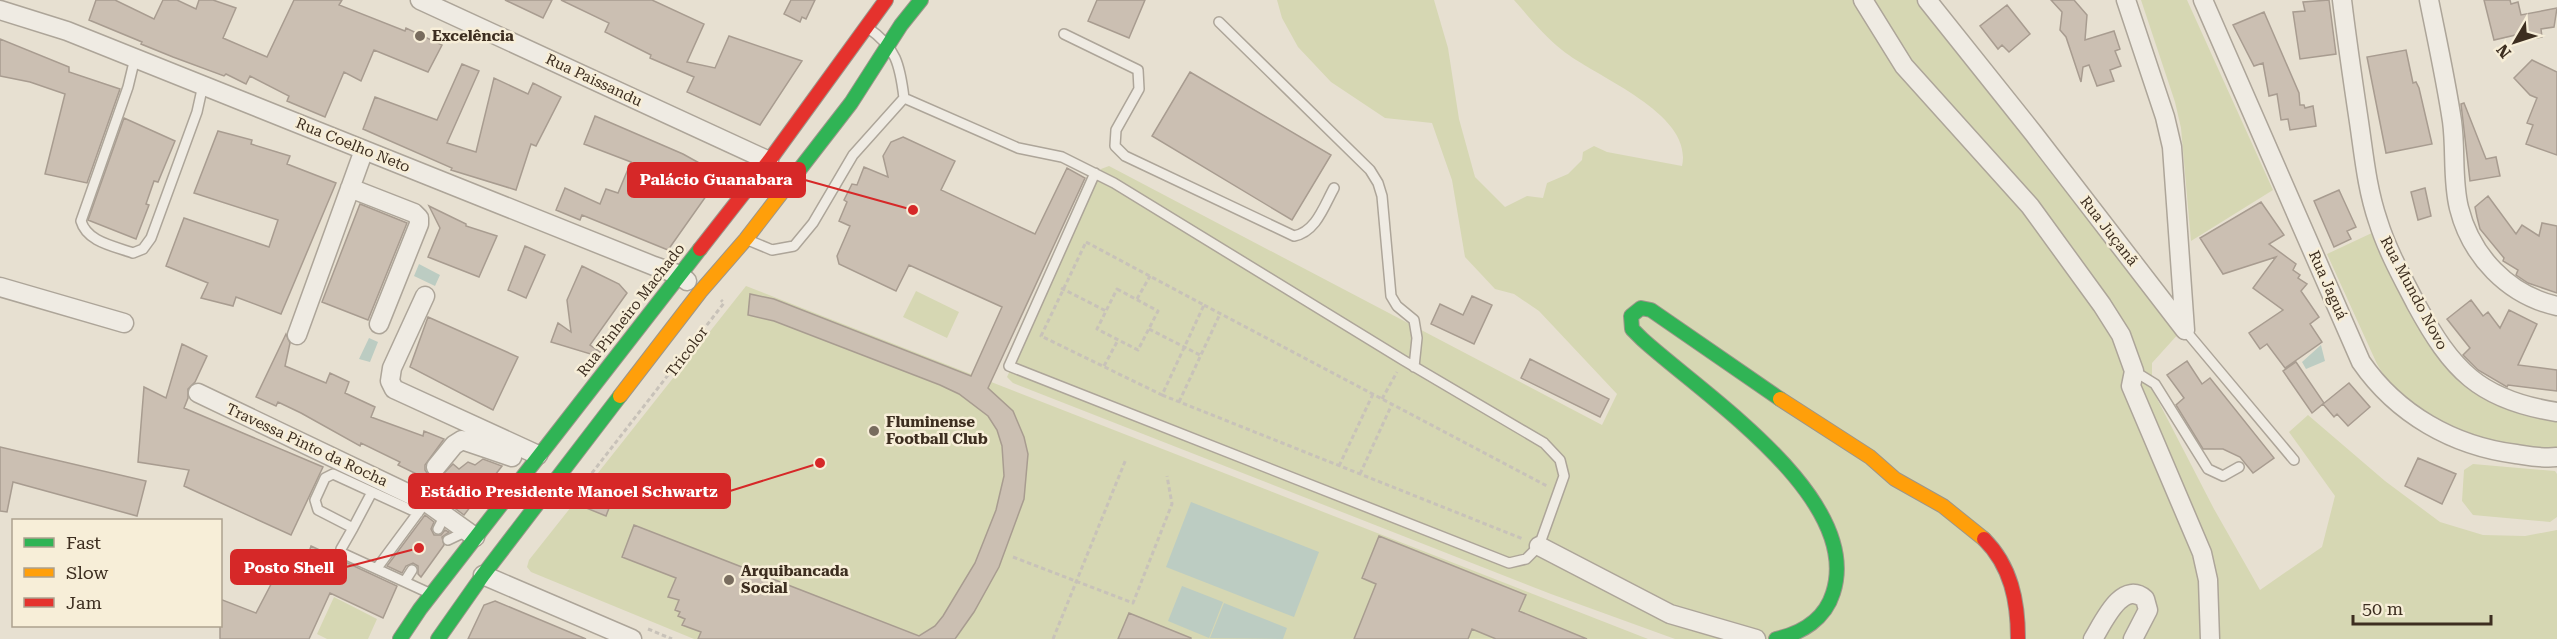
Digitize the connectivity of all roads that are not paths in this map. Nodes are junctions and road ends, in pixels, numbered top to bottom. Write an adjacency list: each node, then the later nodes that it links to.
1 (420, 0): 19 (street, Rua Paissandu)
2 (886, 0): 12 (main road, Rua Pinheiro Machado)
3 (921, 0): 14 (main road)
4 (1863, 0): 34 (street)
5 (1927, 0): 31 (street, Rua Juçanã)
6 (2126, 0): 31 (street)
7 (2203, 0): 37 (street, Rua Jaguá)
8 (2342, 0): 36 (street, Rua Mundo Novo)
9 (2429, 0): 28 (street)
10 (0, 10): 15 (street, Rua Coelho Neto)
11 (1219, 22): 33 (lane)
12 (866, 27): 14 (lane); 19 (main road, Rua Pinheiro Machado)
13 (1064, 34): 22 (lane)
14 (888, 45): 17 (lane); 23 (main road)
15 (135, 58): 16 (street, Rua Coelho Neto); 16 (lane)
16 (203, 85): 18 (street, Rua Coelho Neto)
17 (904, 98): 20 (lane); 23 (lane)
18 (364, 150): 21 (street); 24 (street, Rua Coelho Neto)
19 (769, 161): 24 (main road, Rua Pinheiro Machado)
20 (1095, 173): 33 (lane); 47 (lane)
21 (350, 188): 30 (street); 32 (street)
22 (1334, 188)
23 (746, 239): 26 (main road)
24 (680, 275): 26 (street, Rua Coelho Neto); 39 (main road, Rua Pinheiro Machado)
25 (0, 287): 29 (street)
26 (703, 289): 50 (main road)
27 (425, 296): 39 (street)
28 (2557, 306)
29 (124, 323)
30 (379, 324)
31 (2185, 330): 38 (lane, Rua Juçanã)
32 (297, 335)
33 (1414, 367): 47 (lane)
34 (2134, 371): 41 (lane); 61 (street)
35 (198, 393): 43 (street, Travessa Pinto da Rocha)
36 (2557, 412)
37 (2557, 457)
38 (2294, 460)
39 (534, 461): 40 (street); 45 (main road, Rua Pinheiro Machado)
40 (436, 467)
41 (2240, 467)
42 (372, 492): 43 (lane); 44 (lane); 44 (lane)
43 (422, 507): 45 (street, Travessa Pinto da Rocha); 48 (lane)
44 (353, 528): 48 (lane)
45 (472, 534): 46 (lane); 52 (main road, Rua Pinheiro Machado)
46 (448, 540)
47 (1539, 546): 56 (street)
48 (377, 568): 51 (lane)
49 (412, 570): 51 (lane)
50 (483, 575): 53 (street); 55 (main road)
51 (405, 581): 52 (lane)
52 (432, 594): 54 (main road, Rua Pinheiro Machado)
53 (635, 632)
54 (400, 639)
55 (438, 639)
56 (1756, 639)
57 (1776, 639): 58 (main road)
58 (2018, 639)
59 (2093, 639): 60 (street)
60 (2133, 639)
61 (2210, 639)

